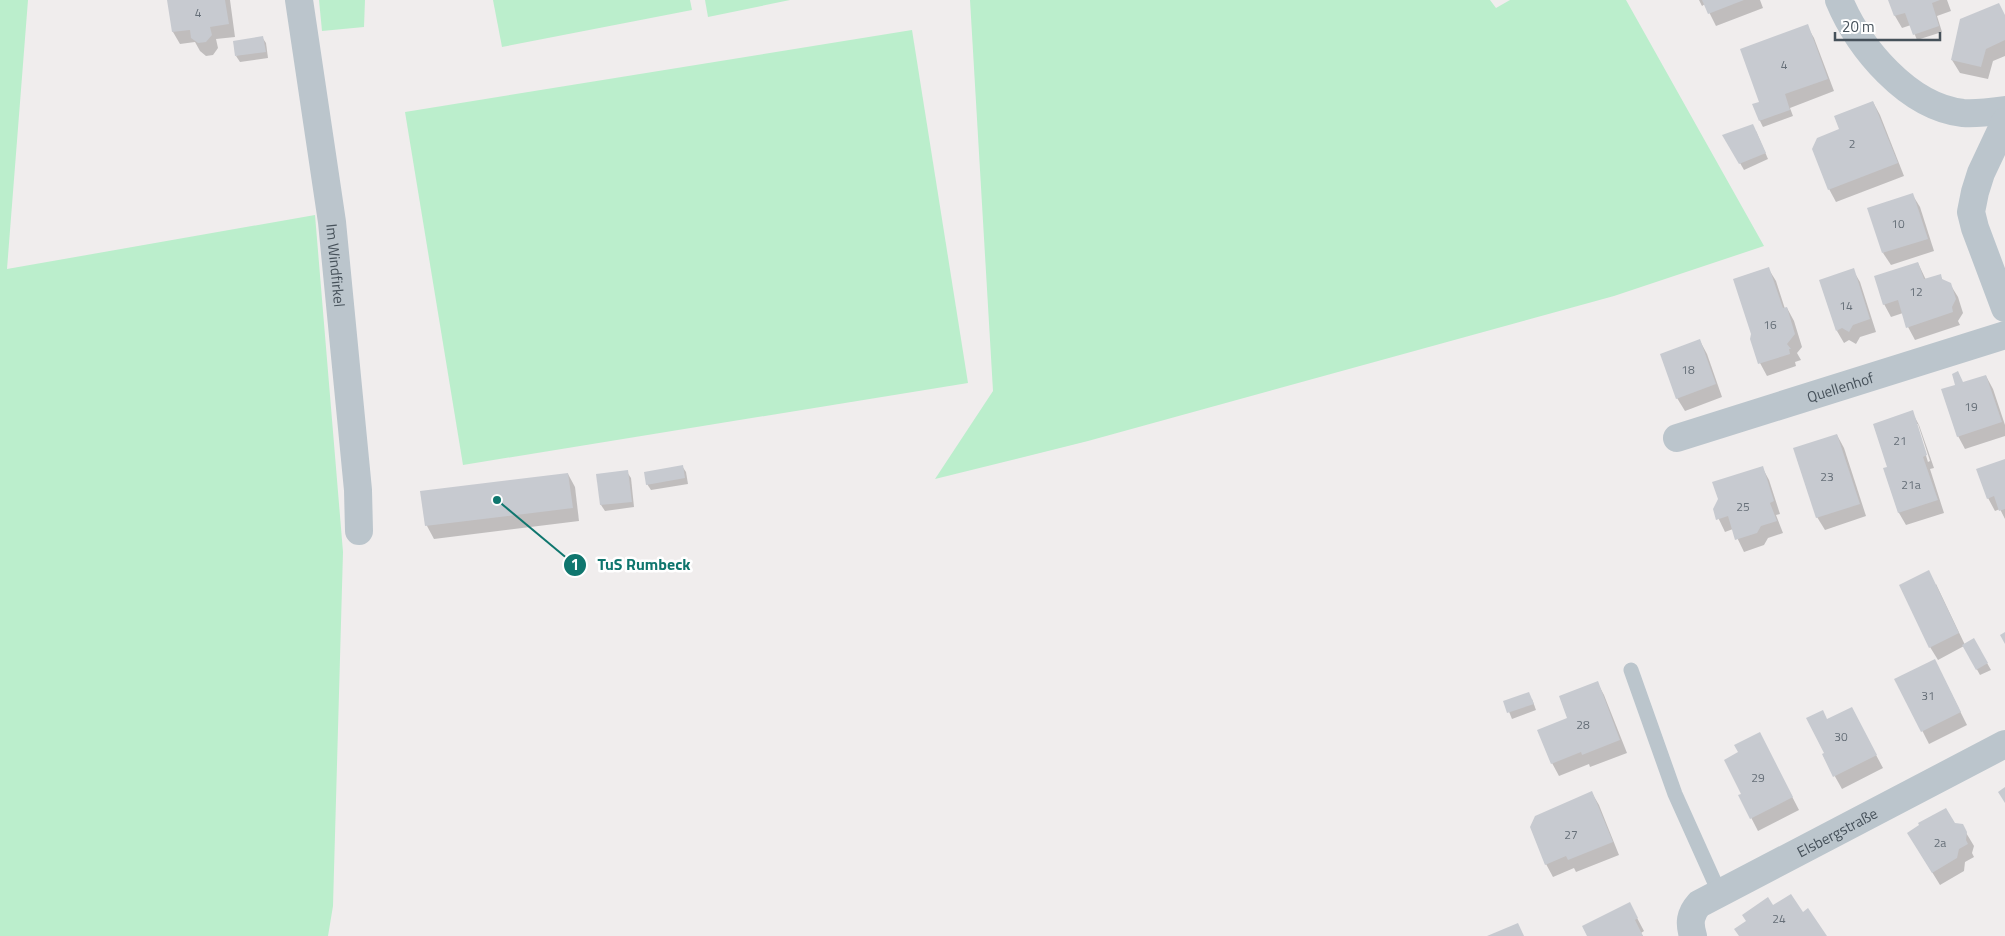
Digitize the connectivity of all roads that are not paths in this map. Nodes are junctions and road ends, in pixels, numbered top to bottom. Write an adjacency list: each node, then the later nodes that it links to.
1 (299, 0): 8 (street, Im Windfirkel)
2 (1839, 0): 3 (street)
3 (2005, 110)
4 (2005, 122): 5 (street)
5 (2005, 308)
6 (2005, 335): 7 (street, Quellenhof)
7 (1677, 438)
8 (358, 531)
9 (1631, 670): 11 (lane)
10 (2005, 744): 11 (street, Elsbergstraße)
11 (1719, 892): 12 (street, Elsbergstraße)
12 (1693, 936)

